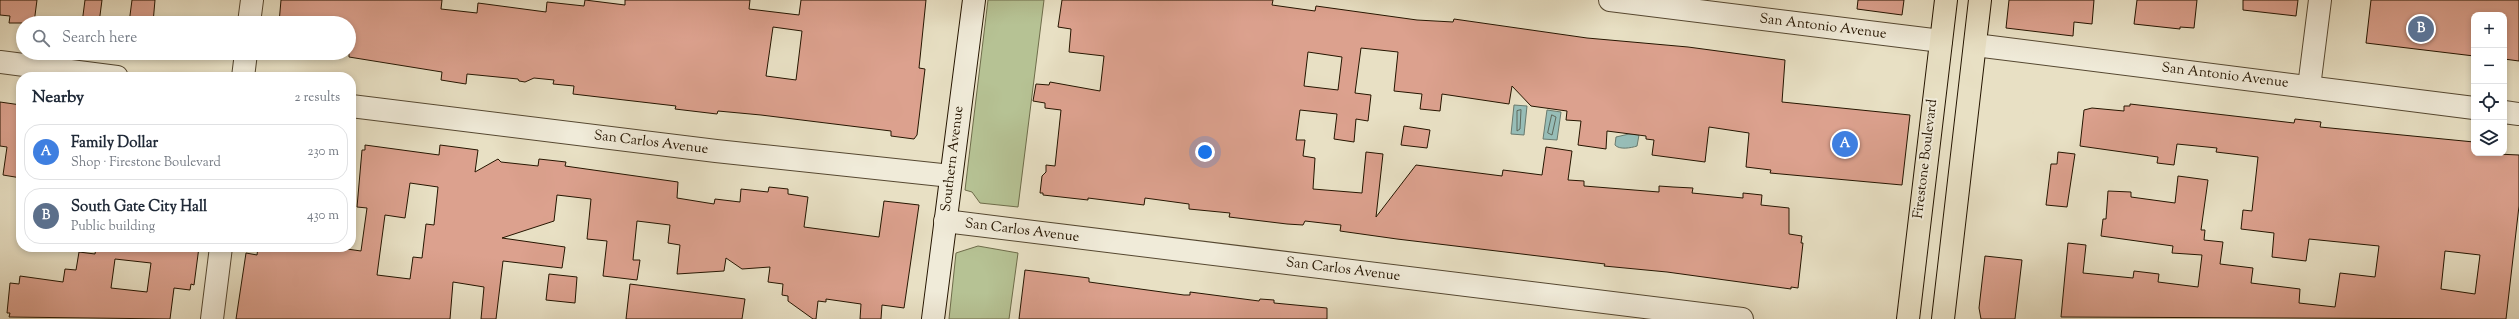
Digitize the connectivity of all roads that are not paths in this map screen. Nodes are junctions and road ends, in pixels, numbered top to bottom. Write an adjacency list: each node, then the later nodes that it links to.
1 (252, 0): 7 (street)
2 (974, 0): 19 (street, Southern Avenue)
3 (1610, 0): 8 (street, San Antonio Avenue)
4 (1946, 0): 8 (main road, Firestone Boulevard)
5 (1980, 0): 9 (main road)
6 (2320, 0): 14 (street)
7 (250, 16)
8 (1941, 41): 25 (main road, Firestone Boulevard)
9 (1975, 45): 14 (street, San Antonio Avenue); 26 (main road)
10 (245, 60): 13 (street)
11 (0, 62): 12 (street)
12 (78, 72)
13 (243, 72)
14 (2309, 87): 16 (street, San Antonio Avenue)
15 (356, 107): 19 (street, San Carlos Avenue)
16 (2471, 108)
17 (2507, 112): 18 (street)
18 (2519, 114)
19 (951, 176): 20 (street, Southern Avenue)
20 (945, 220): 23 (street, Southern Avenue); 24 (street, San Carlos Avenue)
21 (220, 252): 22 (street)
22 (212, 319)
23 (933, 319)
24 (1742, 319)
25 (1908, 319)
26 (1943, 319)

